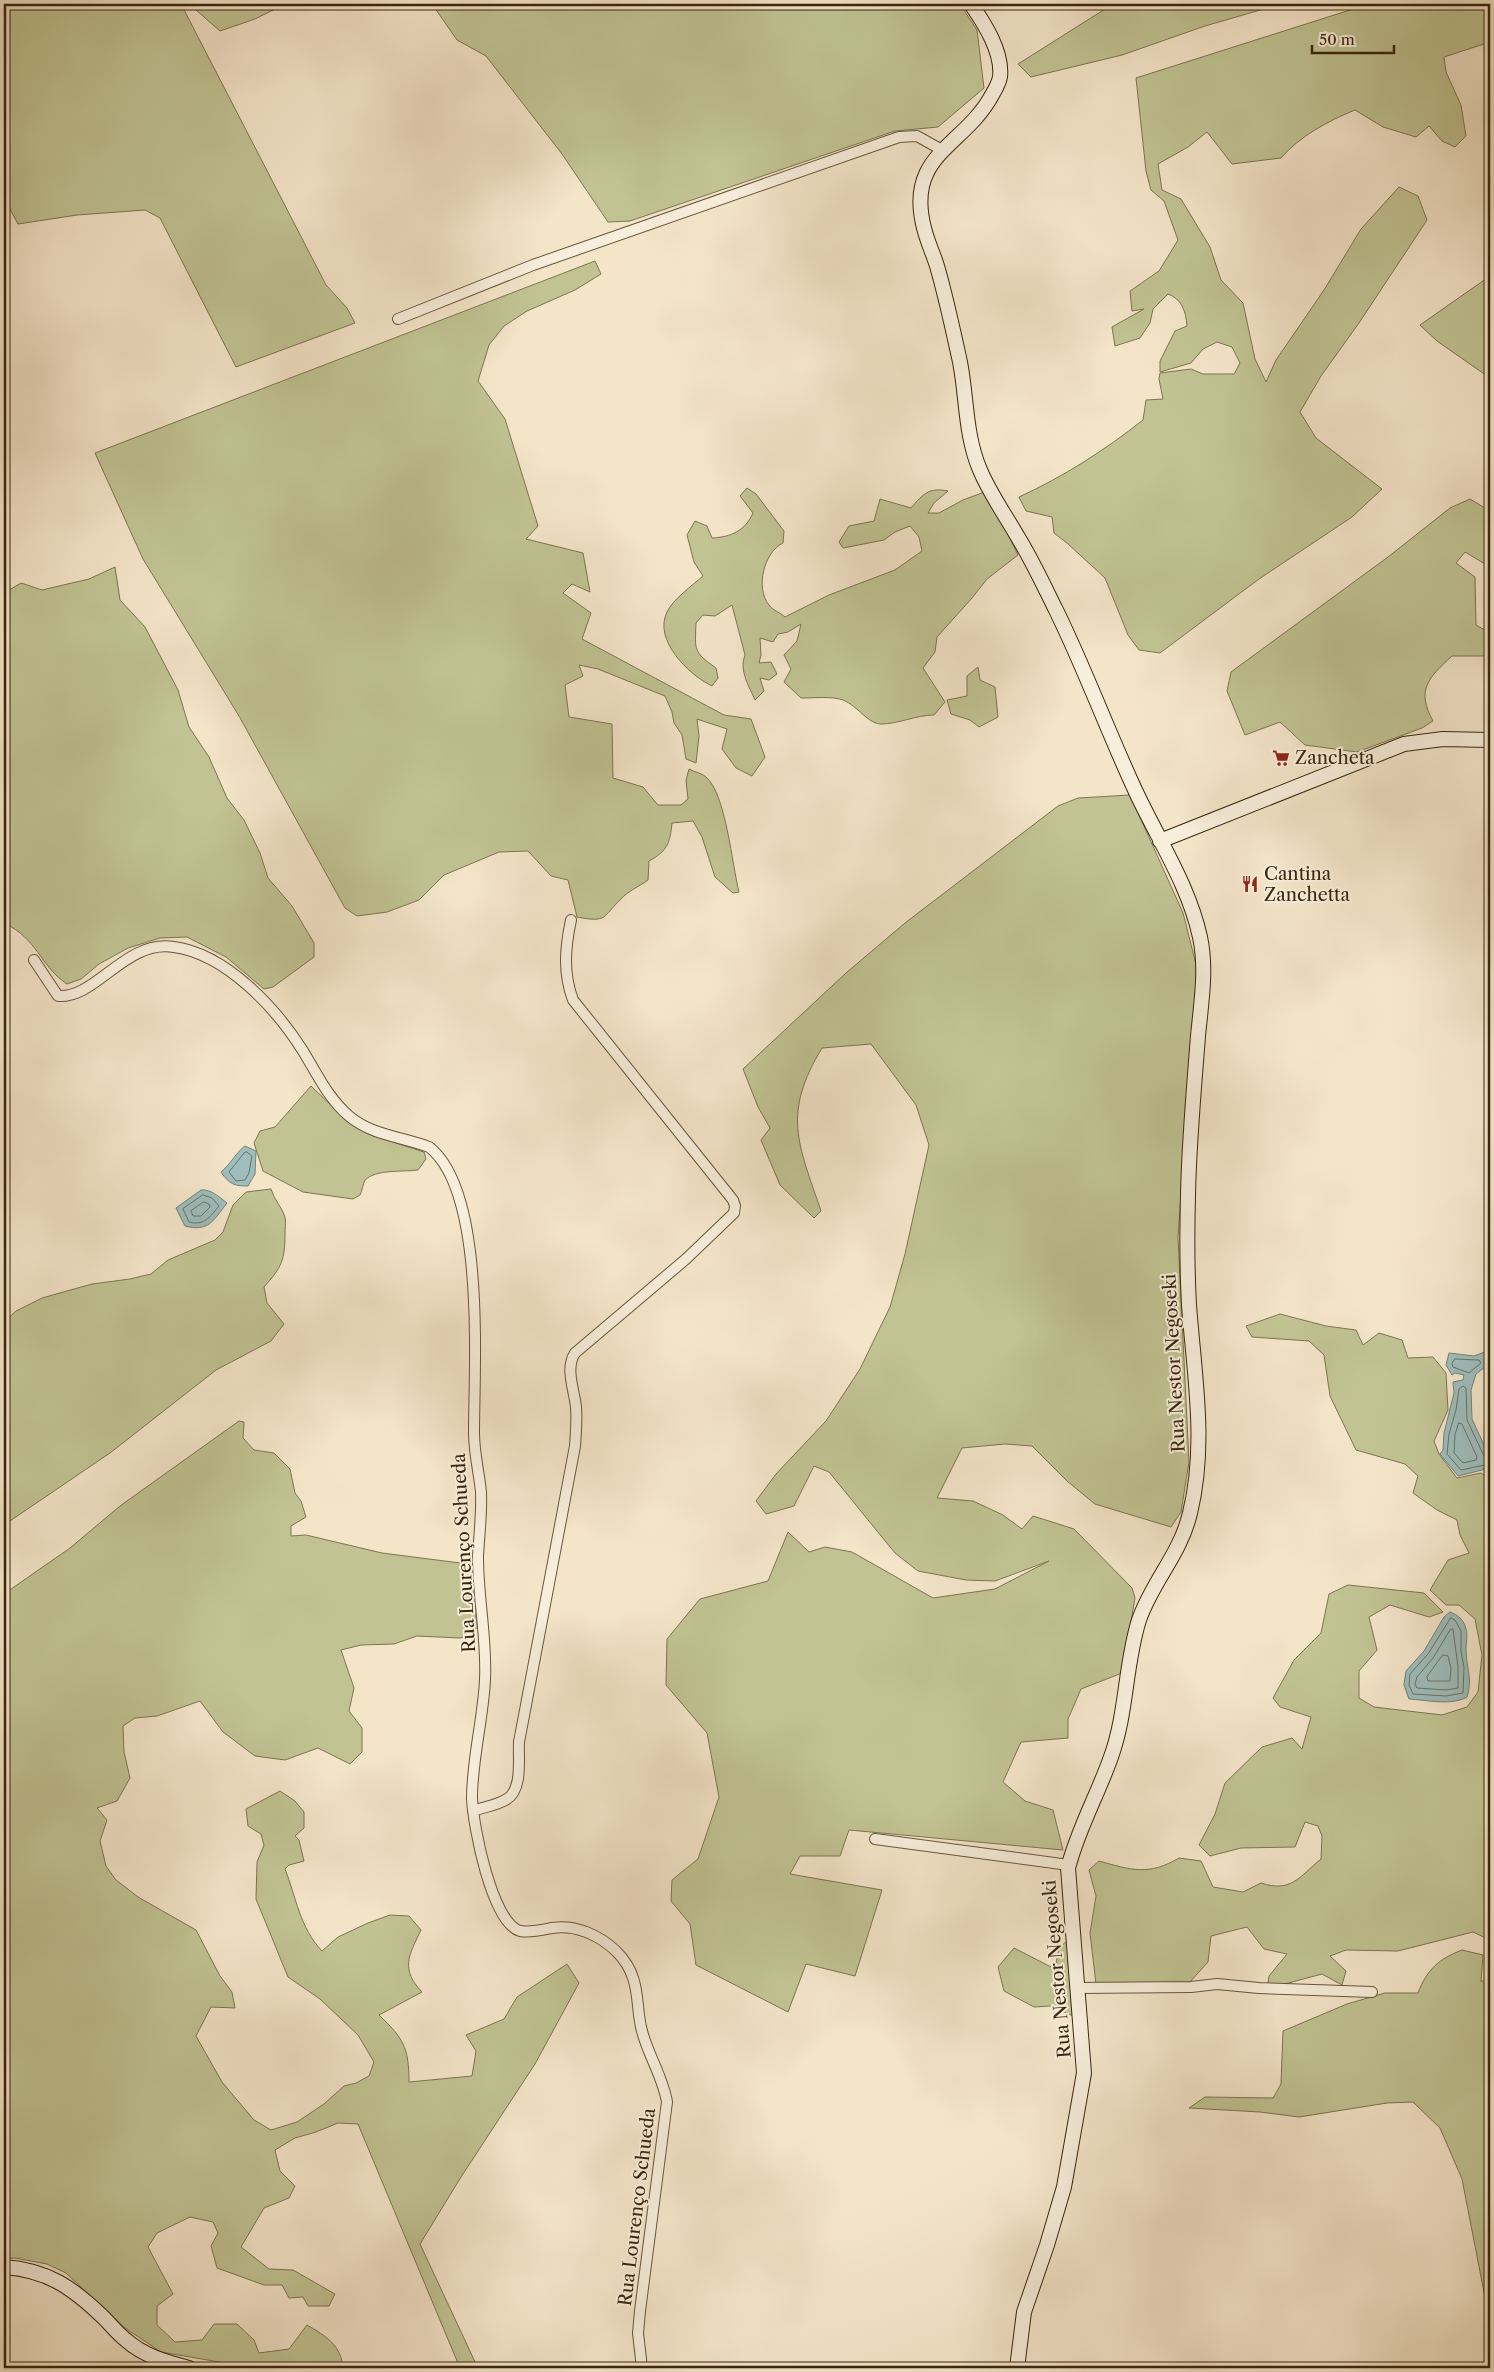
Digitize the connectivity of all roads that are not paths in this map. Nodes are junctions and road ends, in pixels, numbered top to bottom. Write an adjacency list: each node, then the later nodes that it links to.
1 (971, 4): 2 (street, Rua Nestor Negoseki)
2 (942, 150): 3 (street); 5 (street, Rua Nestor Negoseki)
3 (398, 319)
4 (1490, 740): 5 (street)
5 (1160, 841): 10 (street, Rua Nestor Negoseki)
6 (571, 920): 8 (street)
7 (34, 960): 8 (street, Rua Lourenço Schueda)
8 (473, 1811): 15 (street, Rua Lourenço Schueda)
9 (875, 1839): 10 (street)
10 (1069, 1865): 11 (street, Rua Nestor Negoseki)
11 (1078, 1988): 12 (street); 16 (street, Rua Nestor Negoseki)
12 (1372, 1992)
13 (4, 2267): 14 (street)
14 (189, 2368)
15 (642, 2368)
16 (1017, 2368)

